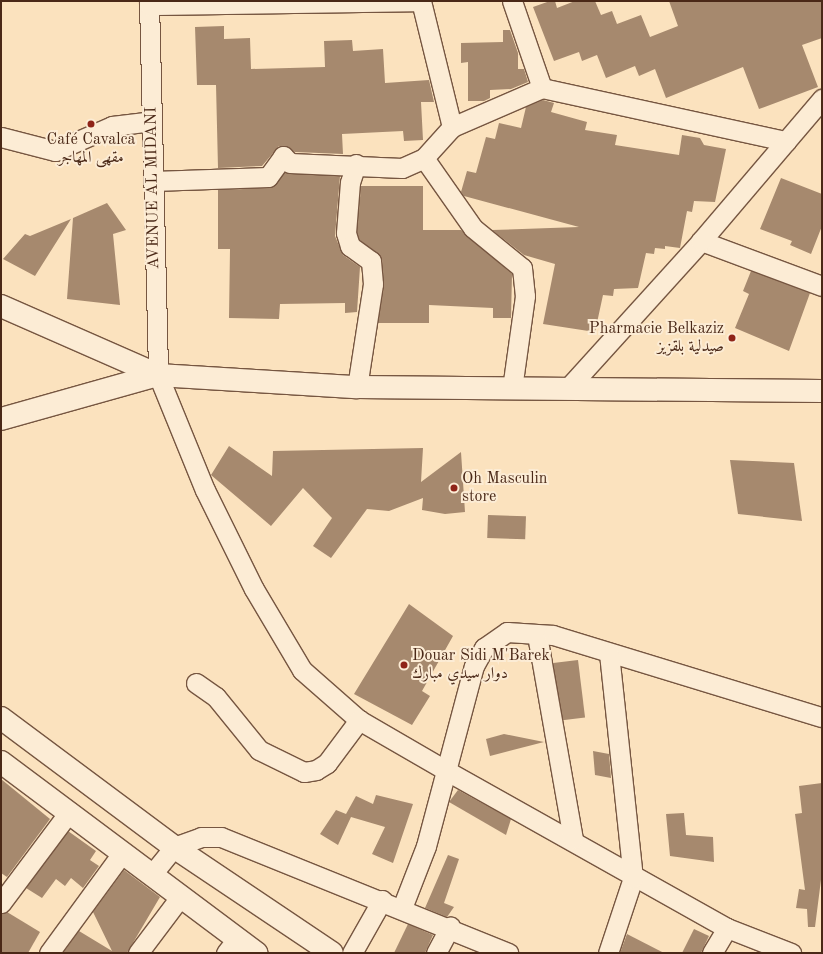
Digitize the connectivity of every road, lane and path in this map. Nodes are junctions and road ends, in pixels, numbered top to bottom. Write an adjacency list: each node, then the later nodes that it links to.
1 (421, 1): 3 (street); 8 (street)
2 (512, 1): 5 (street)
3 (313, 2): 4 (street)
4 (149, 3): 7 (street, AVENUE AL MIDANI)
5 (542, 88): 8 (street); 10 (street)
6 (822, 99): 10 (street)
7 (152, 121): 9 (street); 13 (street, AVENUE AL MIDANI)
8 (452, 127): 11 (street)
9 (1, 137)
10 (786, 141): 14 (street)
11 (424, 158): 12 (street); 19 (street)
12 (356, 164): 13 (street); 18 (street)
13 (153, 181): 17 (street, AVENUE AL MIDANI)
14 (701, 241): 15 (street); 20 (street)
15 (822, 286)
16 (1, 306): 17 (street)
17 (158, 375): 18 (street); 22 (street); 28 (street)
18 (357, 387): 19 (street)
19 (512, 388): 20 (street)
20 (567, 389): 21 (street)
21 (822, 391)
22 (1, 419)
23 (537, 635): 24 (street); 30 (street); 32 (street)
24 (609, 654): 26 (street); 36 (street)
25 (196, 683): 28 (street)
26 (822, 717)
27 (1, 718): 33 (street)
28 (360, 720): 30 (street)
29 (2, 766): 31 (street)
30 (447, 771): 32 (street); 40 (street)
31 (69, 812): 34 (street); 39 (street)
32 (573, 840): 36 (street)
33 (174, 847): 35 (street); 38 (street); 47 (street)
34 (123, 852): 35 (street); 44 (street)
35 (153, 873): 37 (street)
36 (633, 878): 42 (street); 51 (street)
37 (181, 896): 43 (street); 45 (street)
38 (382, 900): 40 (street); 48 (street)
39 (1, 903)
40 (402, 908): 41 (street)
41 (450, 927): 49 (street); 50 (street)
42 (727, 928): 52 (street); 53 (street)
43 (231, 946): 46 (street)
44 (49, 953)
45 (138, 953)
46 (256, 953)
47 (332, 953)
48 (352, 953)
49 (436, 953)
50 (508, 953)
51 (608, 953)
52 (712, 953)
53 (791, 953)

